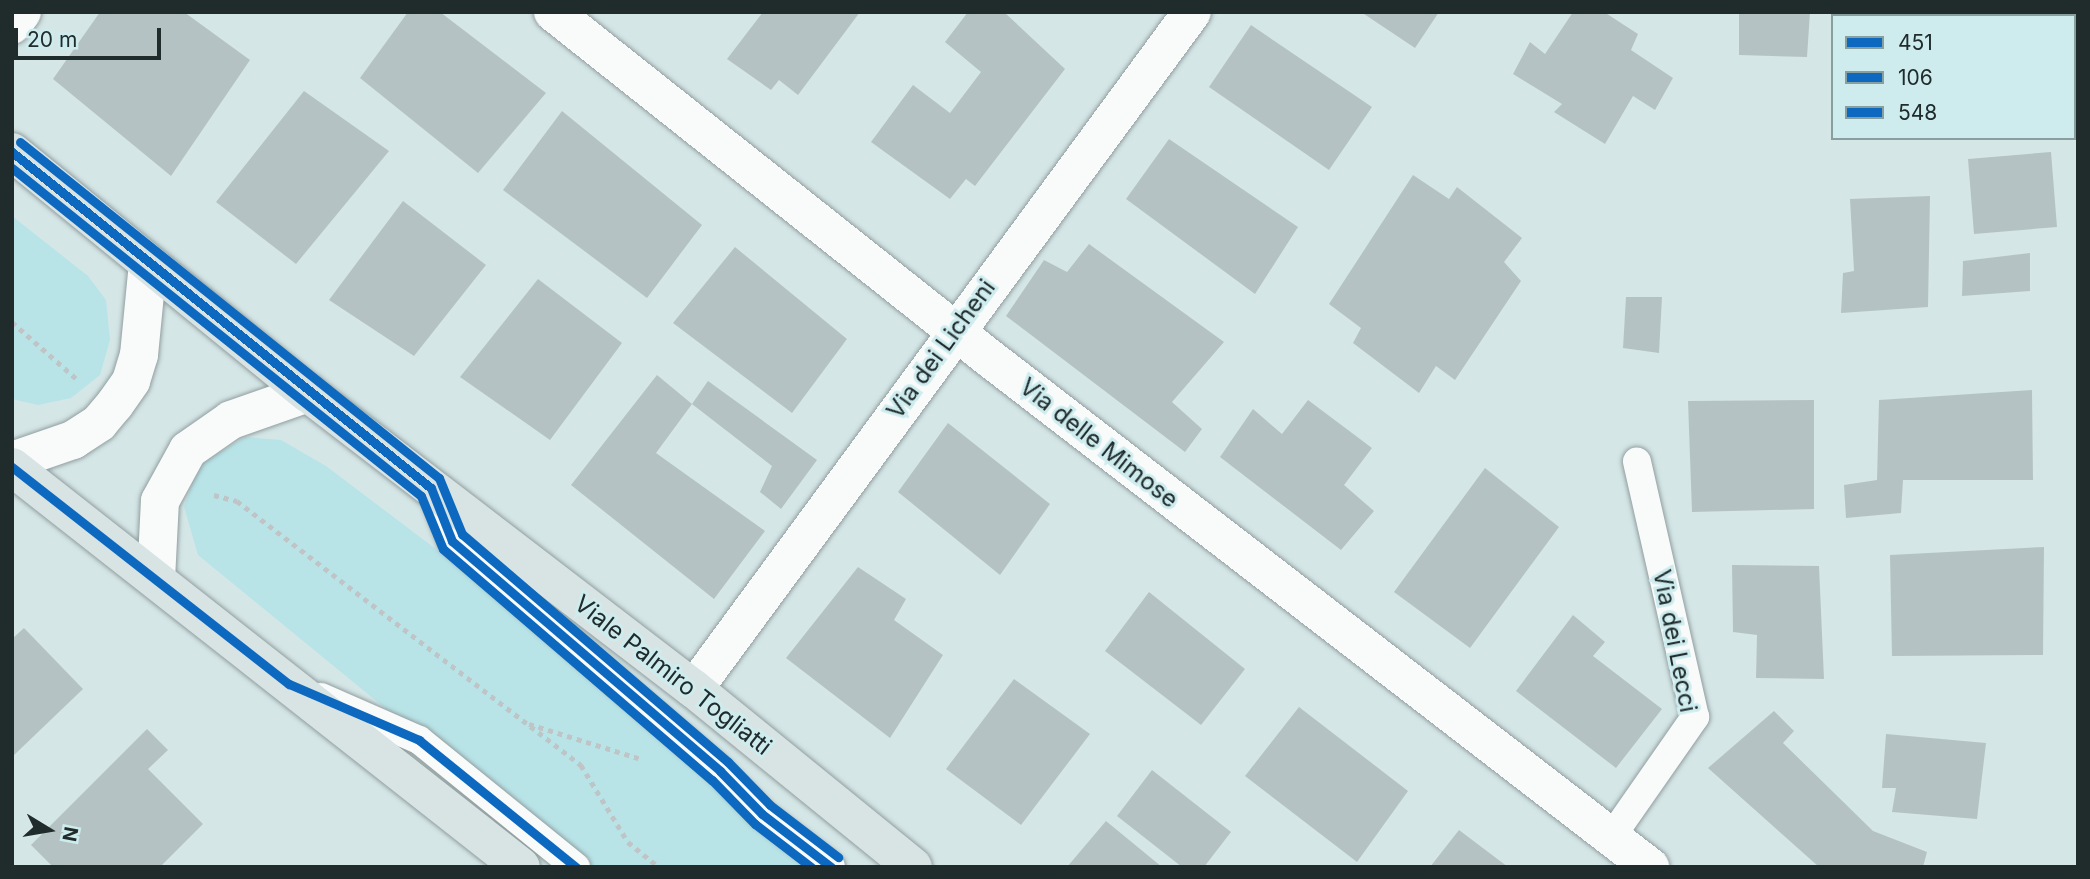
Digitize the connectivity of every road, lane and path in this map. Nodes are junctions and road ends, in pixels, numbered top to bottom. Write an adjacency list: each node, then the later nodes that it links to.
1 (22, 12): 4 (street)
2 (553, 12): 8 (street, Via delle Mimose)
3 (1192, 12): 8 (street, Via dei Licheni)
4 (12, 25)
5 (12, 152): 6 (main road, Viale Palmiro Togliatti)
6 (148, 264): 10 (main road, Viale Palmiro Togliatti); 11 (street)
7 (12, 322): 9 (path)
8 (956, 330): 18 (street, Via dei Licheni); 19 (street, Via delle Mimose)
9 (84, 386)
10 (308, 393): 14 (main road, Viale Palmiro Togliatti); 16 (street)
11 (12, 461)
12 (1637, 462): 19 (lane, Via dei Lecci)
13 (12, 467): 16 (main road)
14 (431, 488): 18 (main road, Viale Palmiro Togliatti); 23 (lane, Viale Palmiro Togliatti)
15 (208, 494): 22 (path)
16 (156, 579): 17 (main road)
17 (289, 684): 20 (main road); 21 (lane)
18 (694, 689): 24 (main road, Viale Palmiro Togliatti)
19 (1610, 839): 25 (street, Via delle Mimose)
20 (521, 867)
21 (576, 867)
22 (659, 867)
23 (831, 867)
24 (913, 867)
25 (1650, 867)

